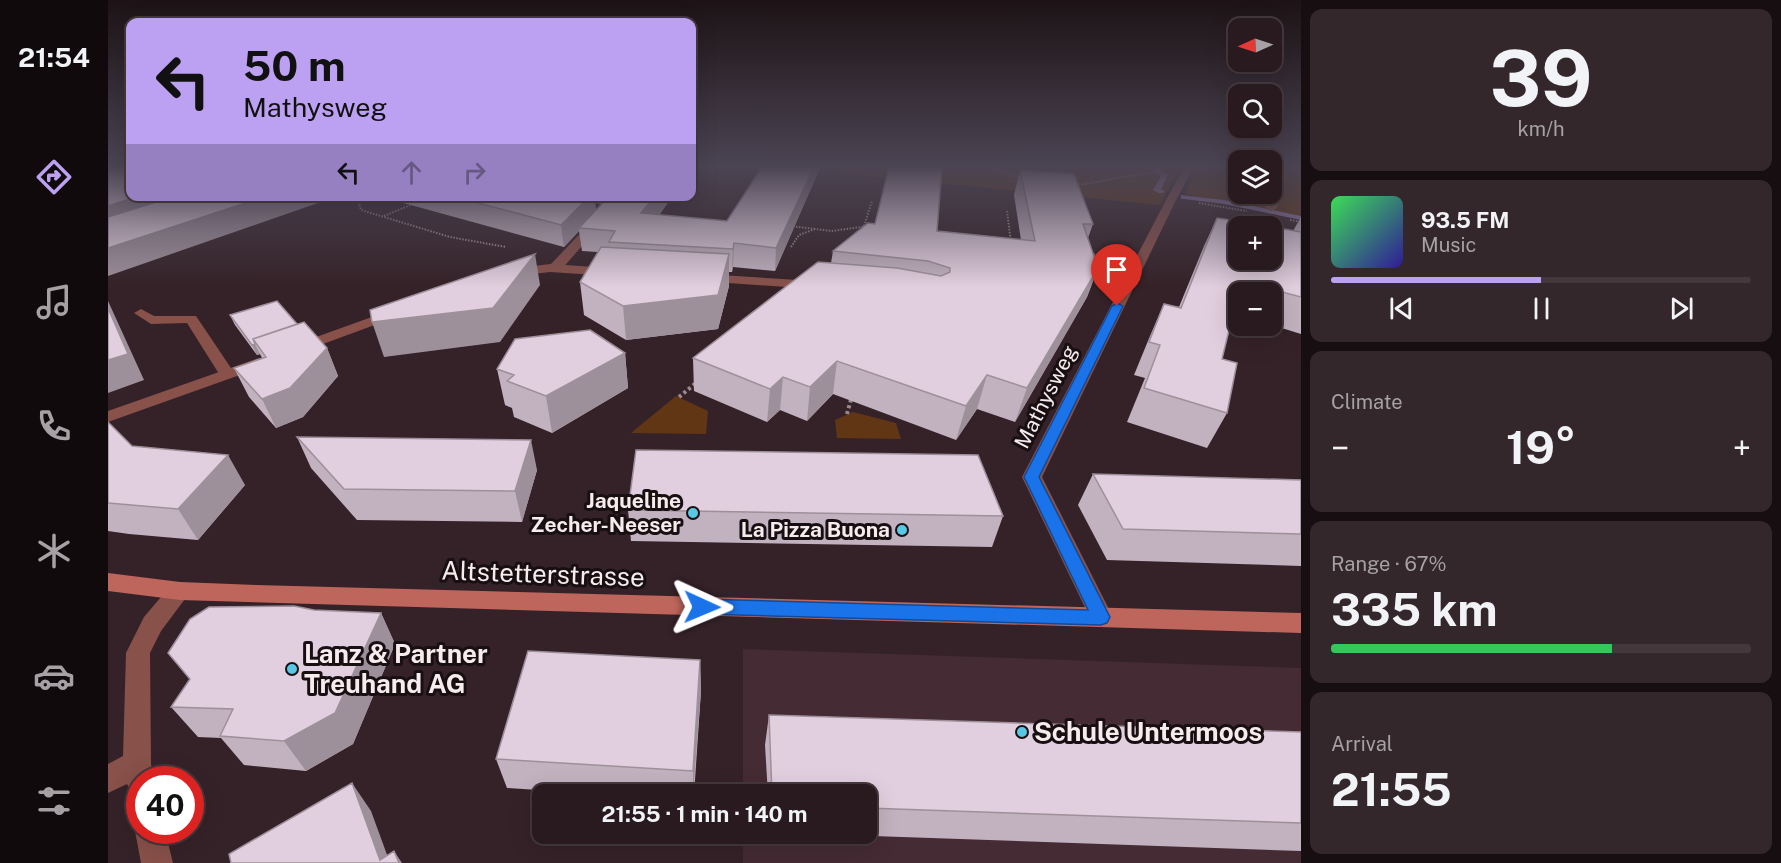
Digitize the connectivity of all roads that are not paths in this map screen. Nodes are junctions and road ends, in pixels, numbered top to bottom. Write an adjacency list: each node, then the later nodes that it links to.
1 (1167, 207): 14 (street, Mathysweg)
2 (604, 214): 3 (street)
3 (556, 267): 4 (street); 5 (street)
4 (628, 273)
5 (504, 274)
6 (693, 277): 7 (street)
7 (825, 286)
8 (405, 309): 10 (street)
9 (141, 313): 10 (street)
10 (227, 374): 11 (street)
11 (108, 417)
12 (108, 582): 13 (street, Altstetterstrasse)
13 (180, 591): 14 (street, Altstetterstrasse); 16 (street)
14 (1101, 617): 15 (street, Altstetterstrasse)
15 (1301, 623)
16 (139, 766)
17 (126, 775): 18 (street)
18 (108, 779)
19 (153, 844): 20 (street)
20 (157, 863)

